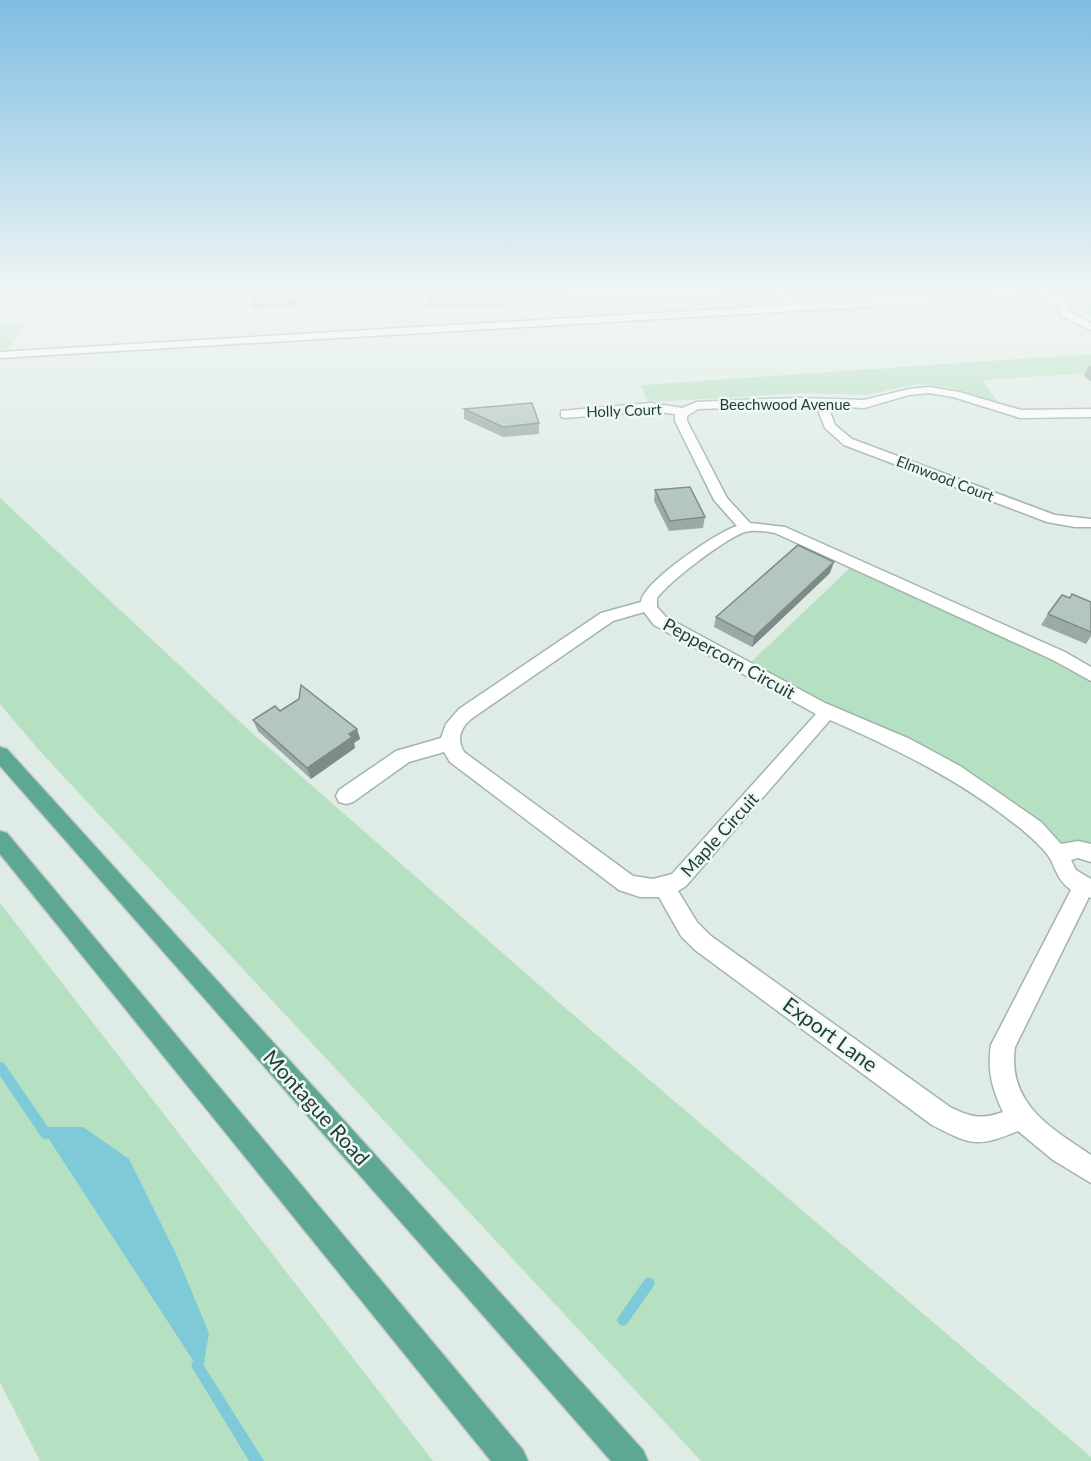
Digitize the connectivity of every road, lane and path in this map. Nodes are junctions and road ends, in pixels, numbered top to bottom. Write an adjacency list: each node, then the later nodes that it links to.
1 (821, 403): 2 (street, Beechwood Avenue); 3 (street, Beechwood Avenue); 5 (street, Elmwood Court)
2 (683, 412): 4 (street, Holly Court); 6 (street)
3 (1091, 413)
4 (565, 414)
5 (1091, 524)
6 (747, 528): 7 (street, Peppercorn Circuit); 8 (street)
7 (649, 605): 9 (street, Peppercorn Circuit); 10 (street)
8 (1091, 675)
9 (827, 712): 15 (street, Peppercorn Circuit); 16 (street, Maple Circuit)
10 (450, 742): 12 (street); 16 (street, Maple Circuit)
11 (0, 754): 21 (main road, Montague Road)
12 (346, 796)
13 (0, 839): 20 (main road)
14 (1090, 851): 15 (street)
15 (1061, 857): 17 (street, Peppercorn Circuit)
16 (664, 887): 18 (street, Export Lane)
17 (1087, 888): 18 (street)
18 (1022, 1117): 19 (street)
19 (1091, 1170)
20 (512, 1461)
21 (632, 1461)

